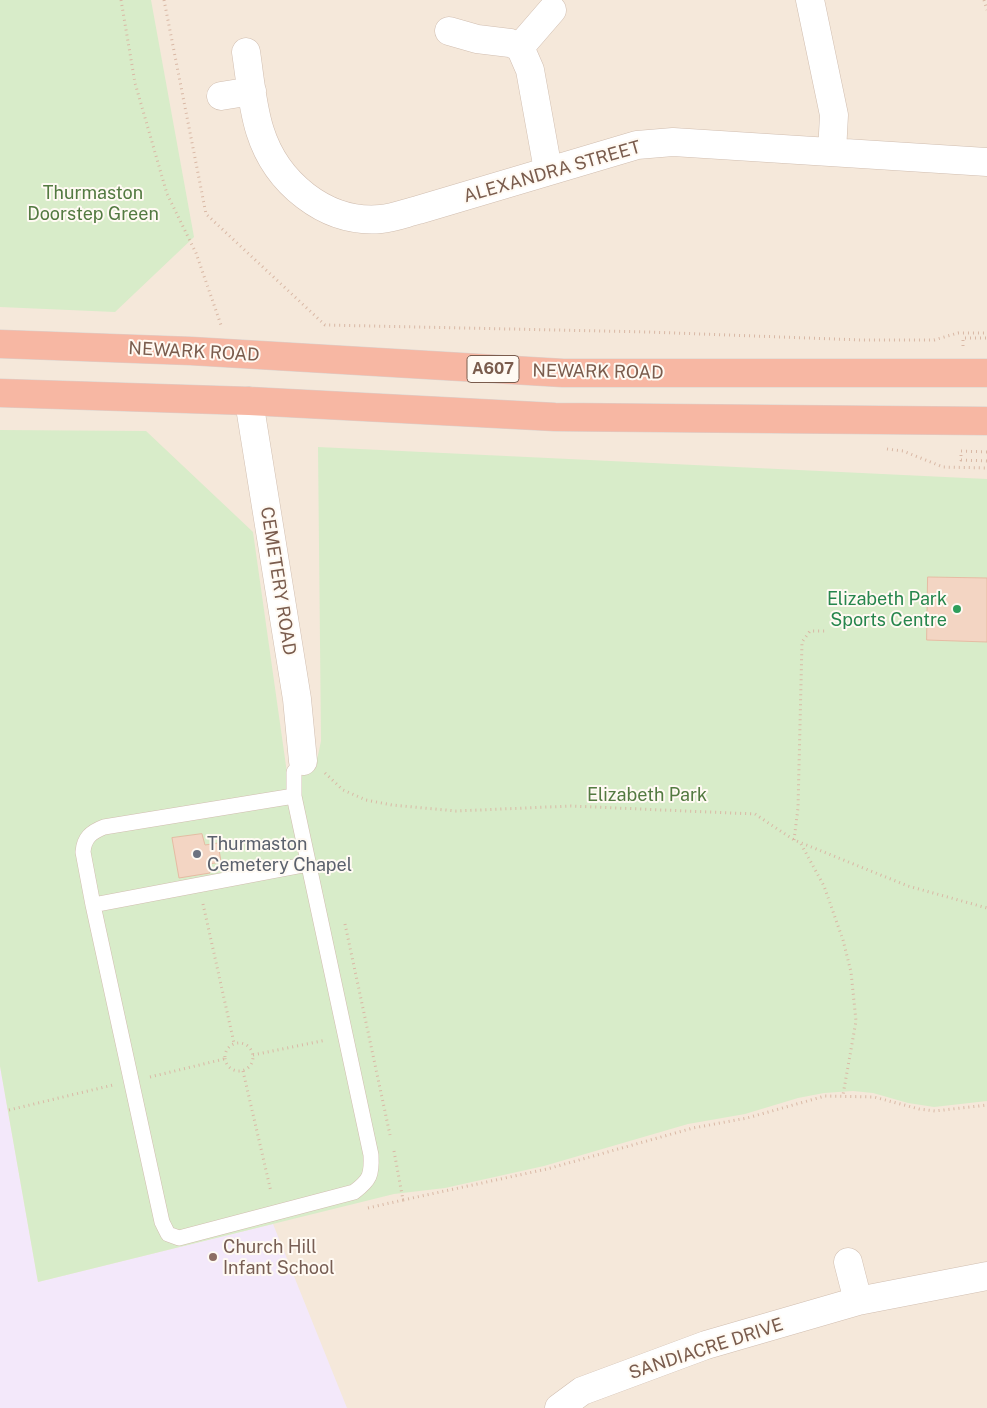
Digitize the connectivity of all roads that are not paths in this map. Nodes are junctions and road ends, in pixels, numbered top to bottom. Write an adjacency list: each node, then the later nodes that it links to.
1 (810, 0): 8 (street)
2 (552, 10): 4 (street)
3 (449, 31): 4 (street)
4 (520, 47): 10 (street)
5 (246, 52): 6 (street, ALEXANDRA STREET)
6 (252, 91): 7 (street); 10 (street, ALEXANDRA STREET)
7 (221, 96)
8 (832, 152): 9 (street, ALEXANDRA STREET); 10 (street, ALEXANDRA STREET)
9 (987, 162)
10 (548, 170)
11 (0, 344): 12 (highway, NEWARK ROAD / A607)
12 (987, 373)
13 (0, 393): 14 (highway)
14 (249, 401): 15 (highway); 16 (street, CEMETERY ROAD)
15 (987, 422)
16 (302, 756): 17 (lane)
17 (294, 796): 18 (lane); 19 (lane)
18 (309, 864): 19 (lane); 19 (lane)
19 (93, 905)
20 (848, 1262): 22 (street)
21 (987, 1276): 22 (street, SANDIACRE DRIVE)
22 (858, 1301): 23 (street, SANDIACRE DRIVE)
23 (559, 1408)

